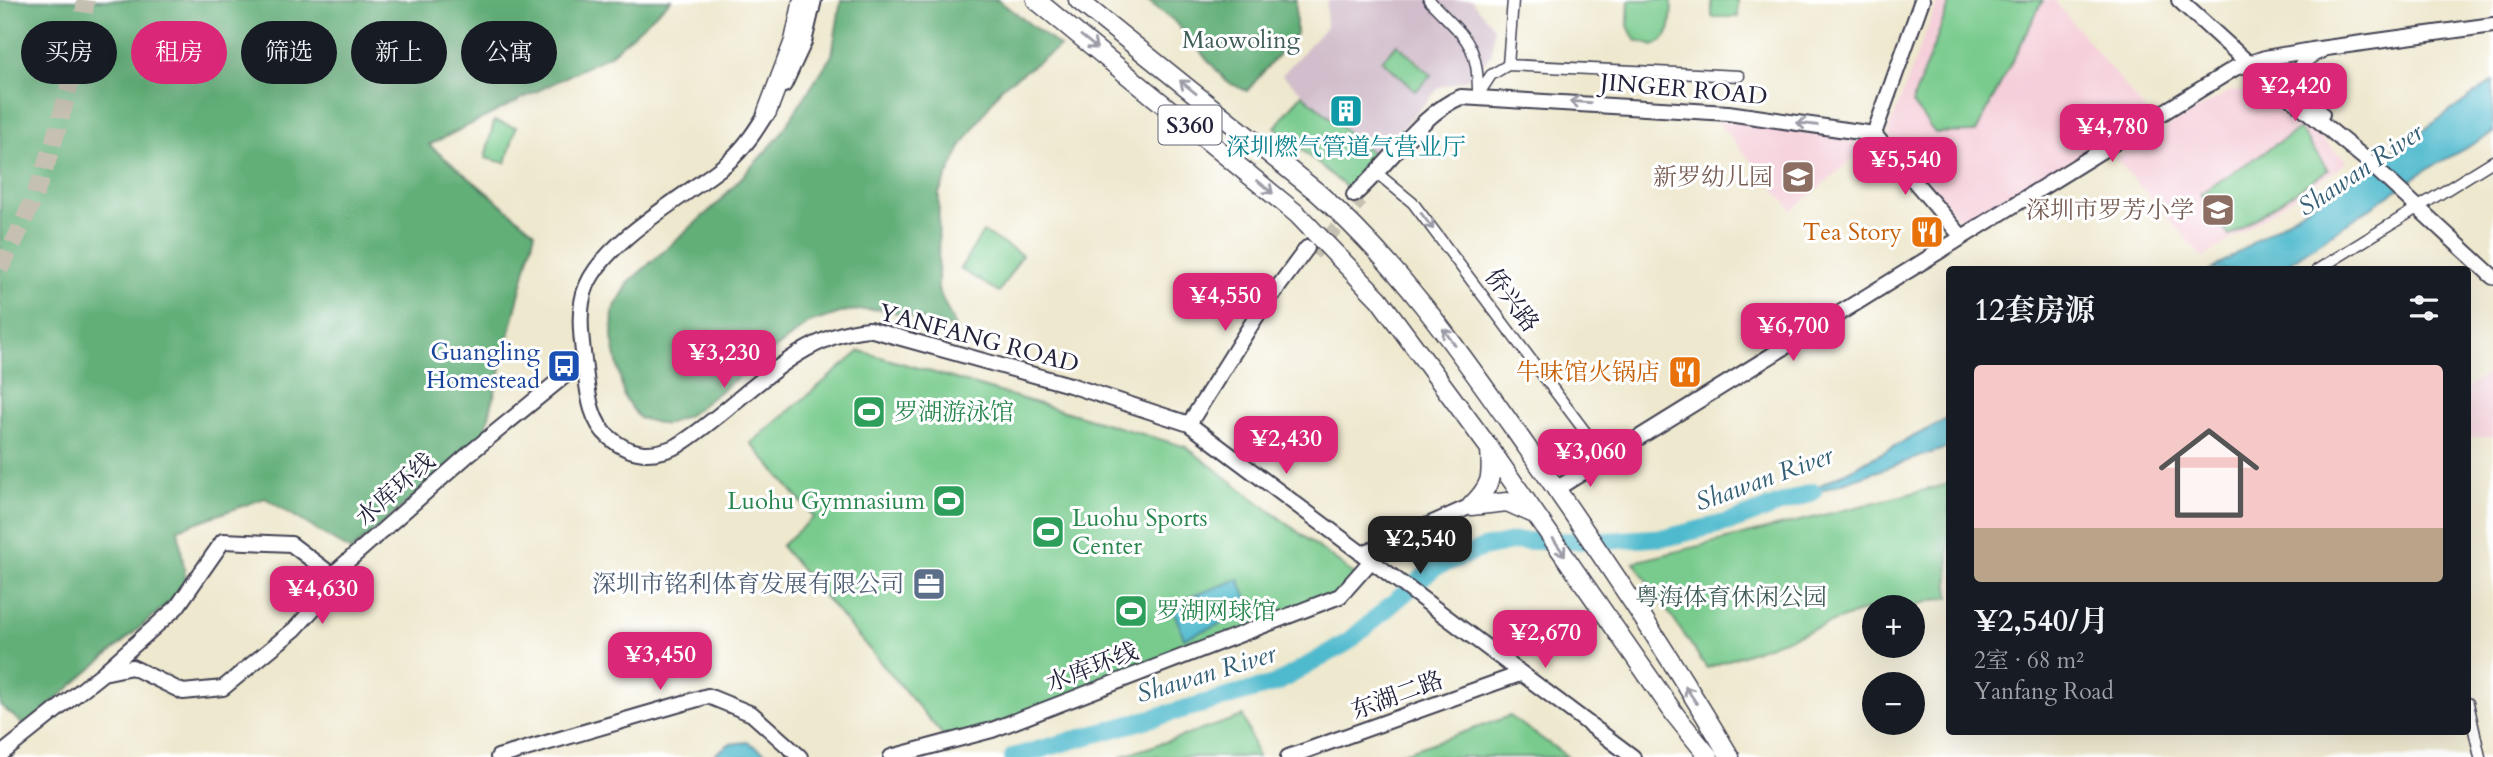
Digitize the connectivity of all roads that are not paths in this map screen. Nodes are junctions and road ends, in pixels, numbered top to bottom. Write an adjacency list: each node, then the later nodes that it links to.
1 (803, 0): 15 (highway)
2 (814, 0): 15 (street, YANFANG ROAD)
3 (1036, 0): 28 (highway, S360, one-way to 28)
4 (1078, 0): 30 (highway, S360, one-way to 4)
5 (1429, 0): 14 (street)
6 (1513, 0): 12 (street)
7 (1922, 0): 16 (street)
8 (2179, 0): 11 (street)
9 (2493, 25): 10 (street)
10 (2331, 47): 11 (street); 17 (street)
11 (2247, 62): 17 (street); 22 (street)
12 (1508, 65): 13 (street); 14 (street)
13 (1739, 76)
14 (1478, 95): 16 (street, JINGER ROAD, one-way to 14); 19 (street, JINGER ROAD)
15 (767, 112): 26 (street, YANFANG ROAD)
16 (1874, 134): 22 (street)
17 (2360, 154): 21 (street)
18 (2493, 161): 21 (street)
19 (1378, 174): 20 (street, JINGER ROAD); 29 (street, 侨兴路, one-way to 29)
20 (1357, 197)
21 (2412, 201): 24 (street); 25 (street)
22 (1962, 237): 29 (street)
23 (1310, 251): 27 (street)
24 (2323, 266)
25 (2493, 277)
26 (584, 360): 27 (street, YANFANG ROAD); 34 (street, 水库环线)
27 (1189, 424): 33 (street, YANFANG ROAD)
28 (1490, 449): 31 (highway); 32 (highway, S360)
29 (1605, 458): 30 (street)
30 (1560, 494): 39 (highway, S360, one-way to 30)
31 (1471, 506): 32 (highway); 33 (street)
32 (1536, 515): 37 (highway, S360, one-way to 37)
33 (1372, 562): 36 (street, YANFANG ROAD); 43 (street, 水库环线)
34 (332, 575): 35 (street, 水库环线); 35 (street)
35 (103, 673): 40 (street)
36 (1520, 674): 44 (street, 东湖二路); 45 (street, YANFANG ROAD)
37 (1676, 716): 46 (highway, S360); 47 (highway); 48 (highway)
38 (2471, 716): 51 (street)
39 (1706, 718): 49 (highway, S360); 50 (highway)
40 (0, 755)
41 (498, 757): 42 (street)
42 (800, 757)
43 (891, 757)
44 (1288, 757)
45 (1633, 757)
46 (1694, 757)
47 (1701, 757)
48 (1709, 757)
49 (1730, 757)
50 (1739, 757)
51 (2480, 757)

